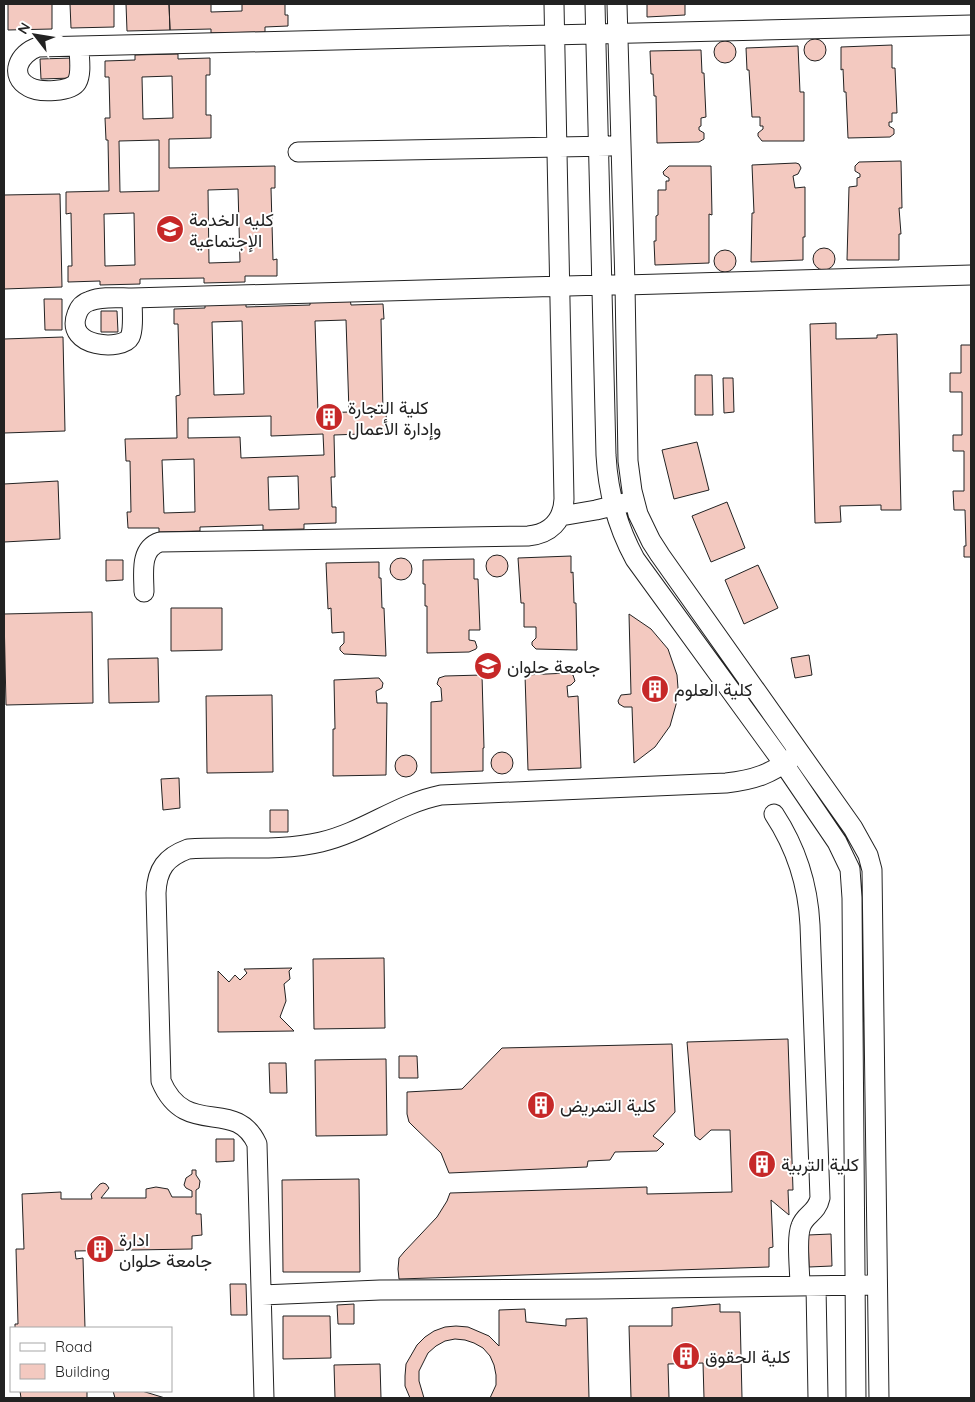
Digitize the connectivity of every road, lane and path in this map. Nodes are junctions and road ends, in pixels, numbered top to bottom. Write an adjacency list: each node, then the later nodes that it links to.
1 (554, 4): 7 (lane)
2 (595, 4): 5 (lane)
3 (617, 4): 6 (lane)
4 (971, 25): 6 (lane)
5 (596, 34): 6 (lane); 7 (lane); 9 (lane)
6 (617, 34): 10 (lane)
7 (554, 36): 8 (lane); 11 (lane)
8 (79, 47)
9 (598, 146): 10 (lane); 11 (lane); 15 (lane)
10 (621, 146): 14 (lane)
11 (557, 147): 12 (lane); 16 (lane)
12 (298, 152)
13 (971, 275): 14 (lane)
14 (625, 284): 15 (lane); 18 (lane)
15 (603, 285): 16 (lane); 19 (lane)
16 (560, 286): 17 (lane); 20 (lane)
17 (132, 298)
18 (634, 501): 19 (lane); 21 (lane)
19 (613, 506): 20 (lane); 22 (lane)
20 (561, 516): 23 (lane)
21 (644, 527): 22 (lane); 24 (lane)
22 (623, 534): 25 (lane)
23 (144, 592)
24 (799, 753): 25 (lane); 26 (lane)
25 (784, 764): 27 (lane); 32 (lane)
26 (818, 779): 27 (lane); 30 (lane)
27 (802, 790): 29 (lane)
28 (774, 814): 31 (lane)
29 (855, 1285): 30 (lane); 31 (lane); 35 (lane)
30 (877, 1285): 36 (lane)
31 (808, 1286): 32 (lane); 34 (lane)
32 (262, 1295): 33 (lane)
33 (264, 1398)
34 (818, 1398)
35 (856, 1398)
36 (878, 1398)

